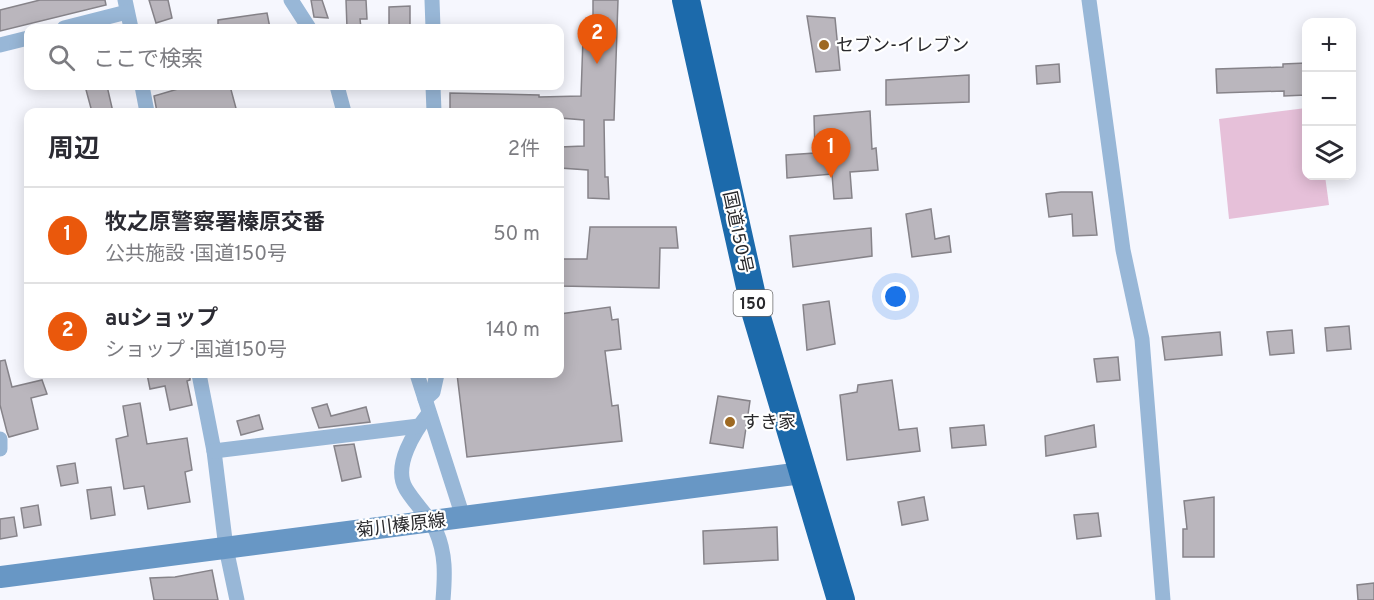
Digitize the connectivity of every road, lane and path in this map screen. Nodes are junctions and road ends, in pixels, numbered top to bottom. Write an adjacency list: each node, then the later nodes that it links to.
1 (291, 0): 8 (street)
2 (432, 0): 9 (street)
3 (686, 0): 26 (highway, 国道150号 / 150)
4 (1089, 0): 34 (street)
5 (126, 6): 6 (street); 7 (street)
6 (75, 24)
7 (130, 24)
8 (306, 24)
9 (433, 24)
10 (24, 39): 11 (street)
11 (0, 45)
12 (143, 90): 15 (street)
13 (338, 90): 16 (street)
14 (433, 90): 17 (street)
15 (146, 108)
16 (343, 108)
17 (434, 108)
18 (200, 378): 25 (street)
19 (418, 378): 21 (street)
20 (438, 378): 21 (street)
21 (427, 406): 22 (street); 27 (street)
22 (419, 426): 25 (street); 28 (street)
23 (0, 438): 24 (street)
24 (0, 449)
25 (214, 451): 29 (street)
26 (802, 473): 27 (main road, 菊川榛原線); 33 (highway, 国道150号 / 150)
27 (463, 517): 28 (main road, 菊川榛原線)
28 (430, 521): 29 (main road, 菊川榛原線); 32 (street)
29 (226, 548): 30 (main road, 菊川榛原線); 31 (street)
30 (0, 577)
31 (237, 600)
32 (443, 600)
33 (841, 600)
34 (1163, 600)

